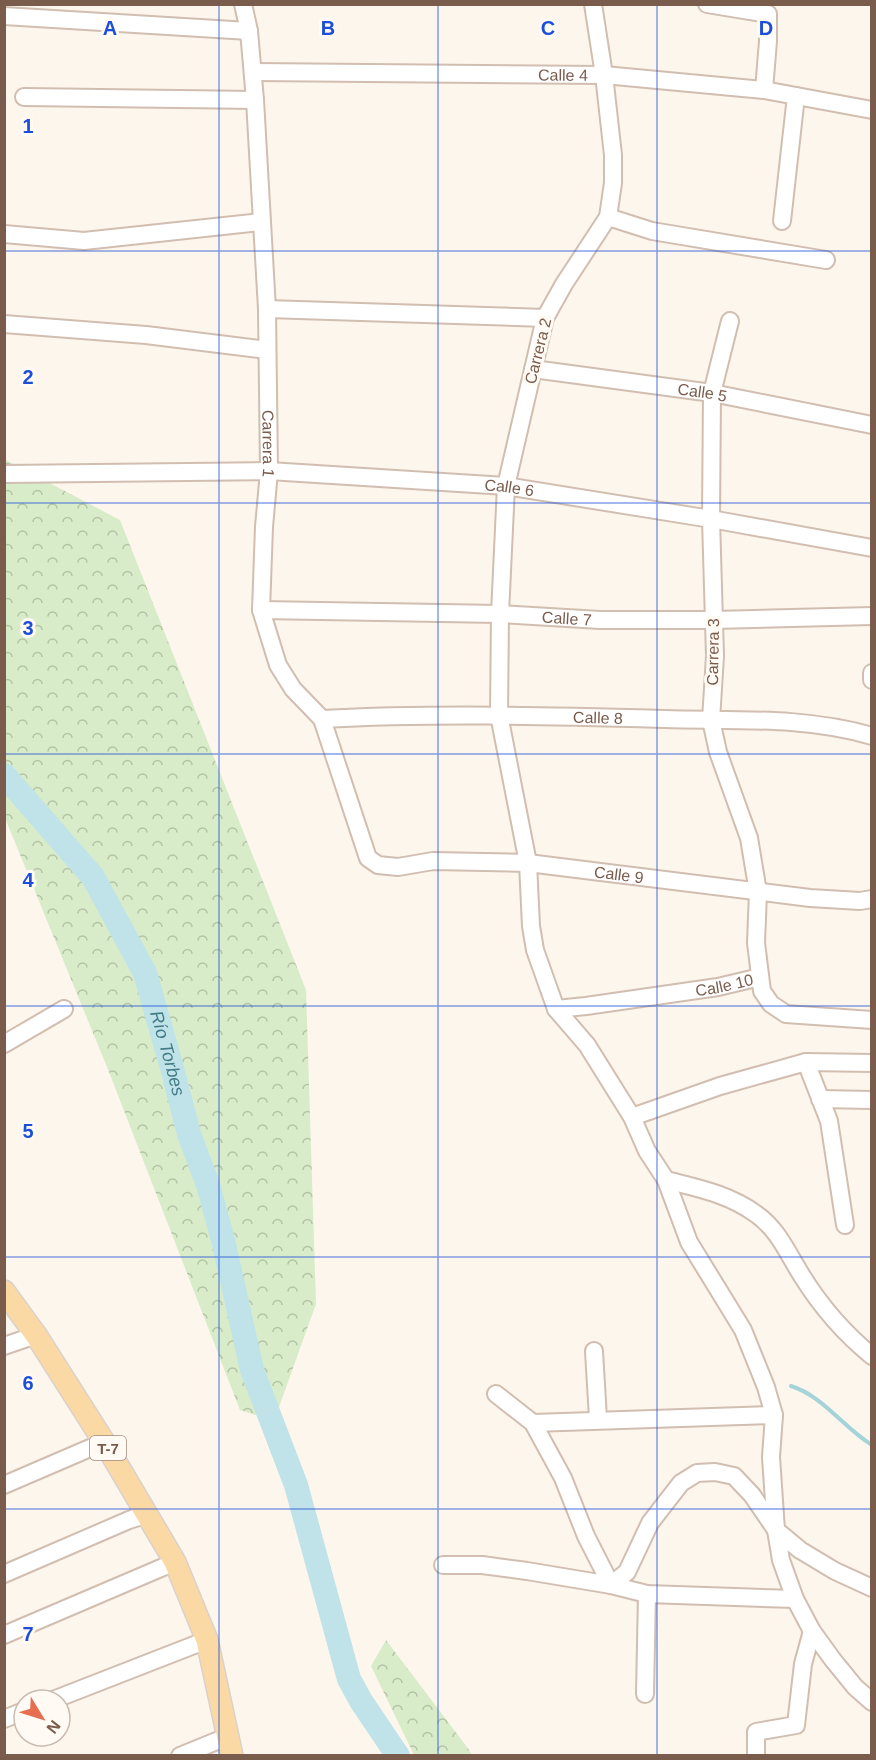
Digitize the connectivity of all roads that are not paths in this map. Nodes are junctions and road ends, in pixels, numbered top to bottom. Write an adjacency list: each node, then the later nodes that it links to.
1 (243, 4): 5 (street, Carrera 1)
2 (593, 4): 7 (street, Carrera 2)
3 (707, 4): 8 (street)
4 (4, 16): 5 (street)
5 (249, 32): 6 (street, Carrera 1)
6 (253, 72): 7 (street, Calle 4); 11 (street, Carrera 1)
7 (604, 75): 8 (street, Calle 4); 13 (street, Carrera 2)
8 (764, 90): 9 (street, Calle 4)
9 (796, 96): 12 (street, Calle 4); 14 (street)
10 (24, 97): 11 (street)
11 (255, 100): 15 (street, Carrera 1)
12 (872, 110)
13 (608, 218): 17 (street); 19 (street, Carrera 2)
14 (782, 221)
15 (261, 222): 16 (street); 18 (street, Carrera 1)
16 (4, 234)
17 (826, 260)
18 (267, 309): 19 (street); 22 (street, Carrera 1)
19 (545, 318): 23 (street, Carrera 2)
20 (730, 321): 24 (street, Carrera 3)
21 (4, 324): 22 (street)
22 (267, 350): 26 (street, Carrera 1)
23 (533, 369): 24 (street, Calle 5); 28 (street, Carrera 2)
24 (712, 393): 25 (street, Calle 5); 29 (street, Carrera 3)
25 (872, 425)
26 (269, 471): 27 (street, Calle 6); 28 (street, Calle 6); 31 (street, Carrera 1)
27 (4, 474)
28 (506, 486): 29 (street, Calle 6); 32 (street, Carrera 2)
29 (711, 519): 30 (street, Calle 6); 34 (street, Carrera 3)
30 (872, 548)
31 (261, 610): 32 (street, Calle 7); 38 (street, Carrera 1)
32 (500, 614): 34 (street, Calle 7); 37 (street, Carrera 2)
33 (872, 616): 34 (street, Calle 7)
34 (714, 620): 39 (street, Carrera 3)
35 (871, 674): 36 (street)
36 (872, 680)
37 (499, 715): 38 (street, Calle 8); 39 (street, Calle 8); 42 (street, Carrera 2)
38 (322, 719): 41 (street, Carrera 1)
39 (711, 720): 40 (street, Calle 8); 43 (street, Carrera 3)
40 (872, 736)
41 (368, 858): 42 (street, Calle 9)
42 (528, 863): 43 (street, Calle 9); 47 (street, Carrera 2)
43 (758, 892): 44 (street, Calle 9); 45 (street, Carrera 3)
44 (872, 899)
45 (759, 977): 47 (street, Calle 10); 48 (street, Calle 10)
46 (64, 1009): 49 (street)
47 (556, 1009): 54 (street)
48 (872, 1020)
49 (4, 1044)
50 (806, 1062): 51 (street); 52 (street); 54 (street)
51 (872, 1062)
52 (820, 1099): 53 (street); 56 (street)
53 (872, 1100)
54 (632, 1117): 55 (street)
55 (666, 1180): 61 (street); 63 (street)
56 (845, 1225)
57 (4, 1291): 58 (main road, T-7)
58 (36, 1335): 59 (street); 66 (main road, T-7)
59 (4, 1346)
60 (594, 1351): 64 (street)
61 (872, 1356)
62 (496, 1394): 65 (street)
63 (774, 1415): 64 (street); 69 (street)
64 (598, 1419): 65 (street)
65 (532, 1423): 73 (street)
66 (104, 1442): 67 (street); 68 (main road, T-7)
67 (4, 1485)
68 (148, 1514): 70 (main road, T-7); 72 (street)
69 (776, 1530): 73 (street); 74 (street); 76 (street)
70 (175, 1562): 78 (street); 79 (main road, T-7)
71 (443, 1565): 73 (street)
72 (4, 1574)
73 (611, 1585): 75 (street)
74 (872, 1588)
75 (647, 1594): 76 (street); 81 (street)
76 (795, 1599): 77 (street)
77 (812, 1631): 82 (street); 85 (street)
78 (4, 1635)
79 (207, 1640): 80 (street); 83 (main road, T-7)
80 (72, 1693)
81 (645, 1695)
82 (872, 1702)
83 (231, 1746): 84 (street)
84 (180, 1755)
85 (756, 1755)

